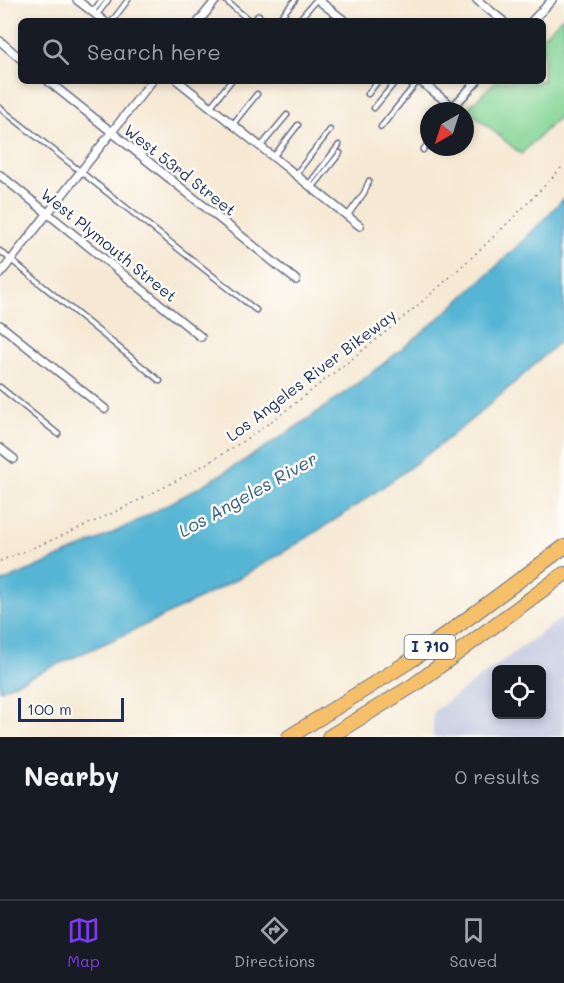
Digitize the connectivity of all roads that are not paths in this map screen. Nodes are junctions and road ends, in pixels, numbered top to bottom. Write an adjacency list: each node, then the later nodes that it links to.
1 (79, 0): 11 (street)
2 (102, 0): 11 (lane)
3 (108, 0): 11 (lane)
4 (128, 0): 14 (lane)
5 (216, 0): 15 (street)
6 (225, 0): 16 (lane)
7 (295, 0): 18 (lane)
8 (317, 0): 19 (lane); 20 (street)
9 (477, 0): 21 (street)
10 (552, 0): 22 (street)
11 (94, 14): 13 (street)
12 (259, 15): 17 (lane)
13 (100, 18)
14 (114, 18)
15 (201, 18)
16 (247, 18)
17 (255, 18)
18 (280, 18)
19 (301, 18)
20 (338, 18)
21 (499, 18)
22 (535, 18)
23 (0, 41): 24 (street)
24 (18, 56)
25 (52, 84): 46 (street, West 53rd Street)
26 (150, 84): 46 (street)
27 (182, 84): 38 (street)
28 (228, 84): 38 (lane)
29 (376, 84): 35 (lane)
30 (394, 84): 40 (lane)
31 (417, 84): 44 (lane)
32 (423, 84): 36 (street)
33 (474, 84): 37 (street)
34 (256, 93): 42 (lane)
35 (368, 94)
36 (444, 102)
37 (458, 102)
38 (210, 106): 42 (street)
39 (0, 108): 51 (lane)
40 (374, 108)
41 (287, 115): 48 (lane)
42 (232, 124): 48 (street)
43 (298, 125): 50 (lane)
44 (381, 128)
45 (330, 130): 53 (lane)
46 (111, 133): 51 (street); 62 (street, West 53rd Street)
47 (339, 145): 55 (lane)
48 (261, 147): 50 (street)
49 (340, 153): 55 (lane)
50 (273, 157): 53 (street)
51 (81, 172): 56 (street); 63 (lane)
52 (0, 175): 56 (street, West Plymouth Street)
53 (296, 175): 55 (street)
54 (369, 182): 57 (lane)
55 (310, 186): 57 (street)
56 (48, 213): 60 (street); 65 (street, West Plymouth Street)
57 (347, 216): 58 (street)
58 (360, 226)
59 (0, 251): 60 (lane)
60 (11, 260): 61 (street); 66 (lane)
61 (0, 273)
62 (296, 280)
63 (256, 310)
64 (0, 325): 68 (street)
65 (201, 337)
66 (160, 381)
67 (0, 387): 69 (lane)
68 (105, 409)
69 (58, 434)
70 (0, 448): 71 (street)
71 (14, 459)
72 (564, 547): 74 (highway, I 710)
73 (564, 574): 75 (highway, I 710)
74 (289, 737)
75 (329, 737)

